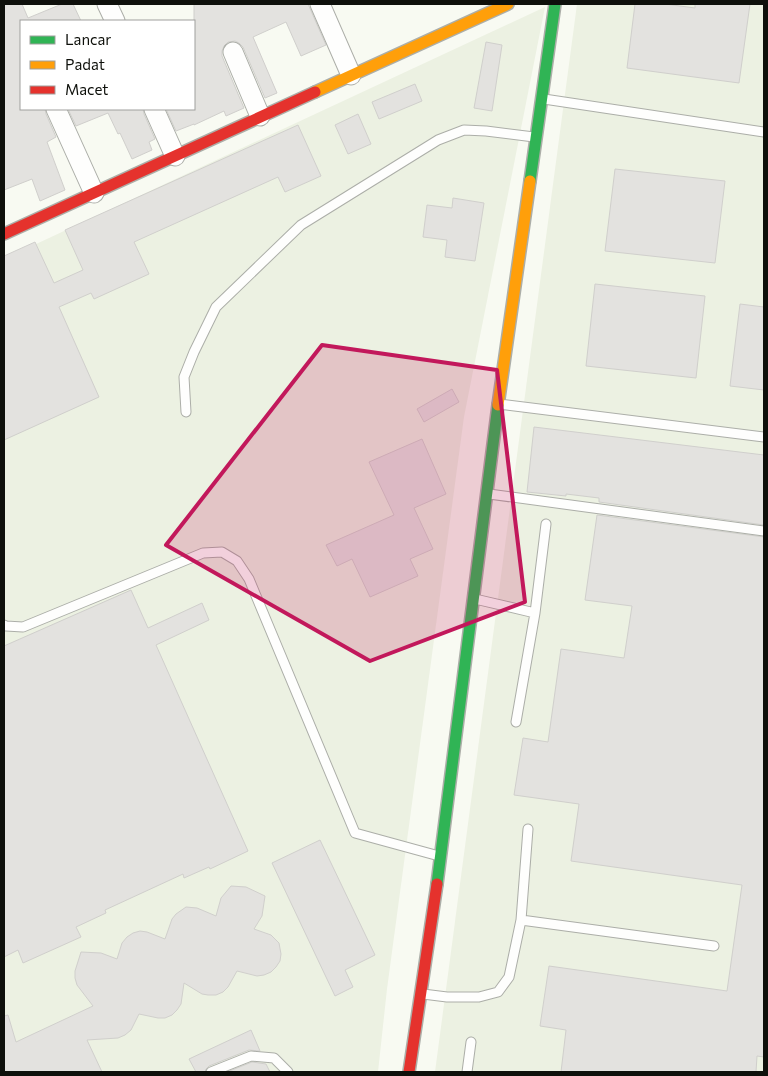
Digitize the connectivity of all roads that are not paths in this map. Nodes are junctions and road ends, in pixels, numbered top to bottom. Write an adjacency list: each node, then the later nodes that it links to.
1 (107, 4): 5 (street)
2 (320, 4): 7 (street)
3 (508, 4): 7 (street)
4 (555, 4): 8 (street)
5 (114, 20)
6 (232, 52): 11 (street)
7 (352, 75): 11 (street)
8 (541, 99): 12 (lane); 13 (street)
9 (56, 110): 15 (street)
10 (154, 110): 14 (street)
11 (260, 116): 14 (street)
12 (764, 132)
13 (535, 137): 17 (street); 18 (lane)
14 (175, 156): 15 (street)
15 (94, 193): 16 (street)
16 (4, 234)
17 (498, 404): 19 (lane); 20 (street)
18 (186, 412)
19 (764, 437)
20 (487, 494): 22 (lane); 23 (street)
21 (546, 524): 24 (lane)
22 (764, 531)
23 (474, 599): 24 (lane); 28 (street)
24 (536, 613): 26 (lane)
25 (4, 625): 28 (lane)
26 (516, 722)
27 (528, 828): 29 (lane)
28 (441, 857): 31 (street)
29 (521, 920): 30 (lane); 31 (lane)
30 (714, 946)
31 (420, 994): 35 (street)
32 (472, 1042): 36 (lane)
33 (211, 1072): 34 (lane)
34 (288, 1072)
35 (409, 1072)
36 (467, 1072)

